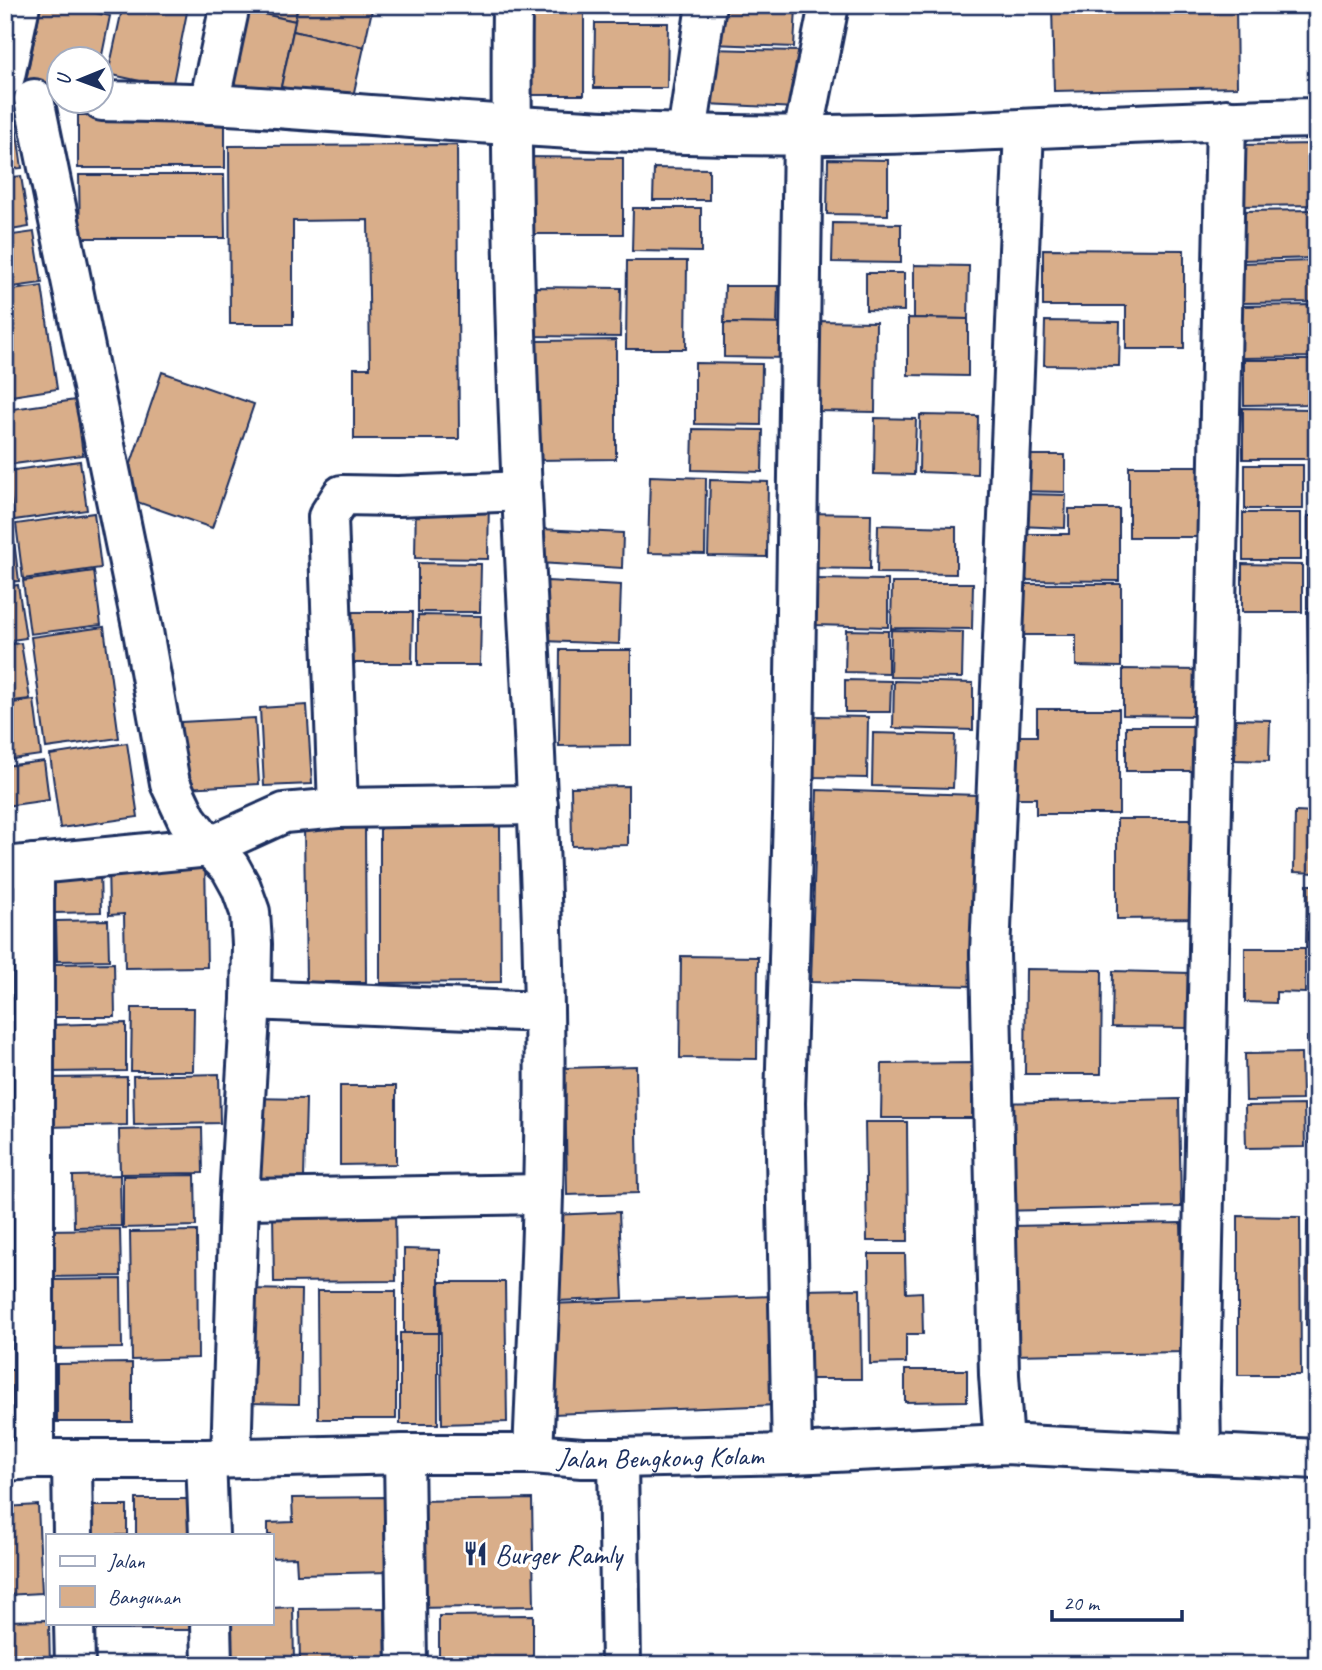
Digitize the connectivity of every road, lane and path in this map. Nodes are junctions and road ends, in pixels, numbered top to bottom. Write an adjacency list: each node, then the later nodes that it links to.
1 (20, 5): 6 (street)
2 (230, 5): 8 (street)
3 (512, 5): 11 (street)
4 (706, 5): 13 (street)
5 (829, 5): 14 (street)
6 (26, 93): 18 (street)
7 (116, 101): 8 (street)
8 (209, 104): 11 (street)
9 (1317, 118): 10 (street)
10 (1226, 119): 12 (street); 28 (street)
11 (511, 126): 13 (street); 15 (street)
12 (1024, 129): 14 (street); 24 (street)
13 (687, 134): 14 (street)
14 (803, 135): 27 (street)
15 (522, 491): 16 (street); 17 (street)
16 (538, 805): 17 (street); 21 (street)
17 (338, 808): 18 (street)
18 (209, 847): 19 (street); 20 (street)
19 (20, 865): 31 (street)
20 (251, 999): 21 (street); 23 (street)
21 (544, 1012): 22 (street)
22 (543, 1194): 23 (street); 26 (street)
23 (239, 1199): 29 (street)
24 (1004, 1444): 27 (street, Jalan Bengkong Kolam); 28 (street, Jalan Bengkong Kolam)
25 (404, 1454): 26 (street, Jalan Bengkong Kolam); 29 (street, Jalan Bengkong Kolam); 39 (street)
26 (533, 1454): 30 (street, Jalan Bengkong Kolam)
27 (792, 1454): 30 (street, Jalan Bengkong Kolam)
28 (1201, 1454): 32 (street, Jalan Bengkong Kolam)
29 (219, 1458): 31 (street, Jalan Bengkong Kolam); 34 (street)
30 (618, 1458): 40 (street)
31 (37, 1459): 33 (street)
32 (1317, 1459)
33 (73, 1534)
34 (209, 1534)
35 (74, 1624): 37 (street)
36 (211, 1624): 38 (street)
37 (75, 1665)
38 (212, 1665)
39 (407, 1665)
40 (621, 1665)

